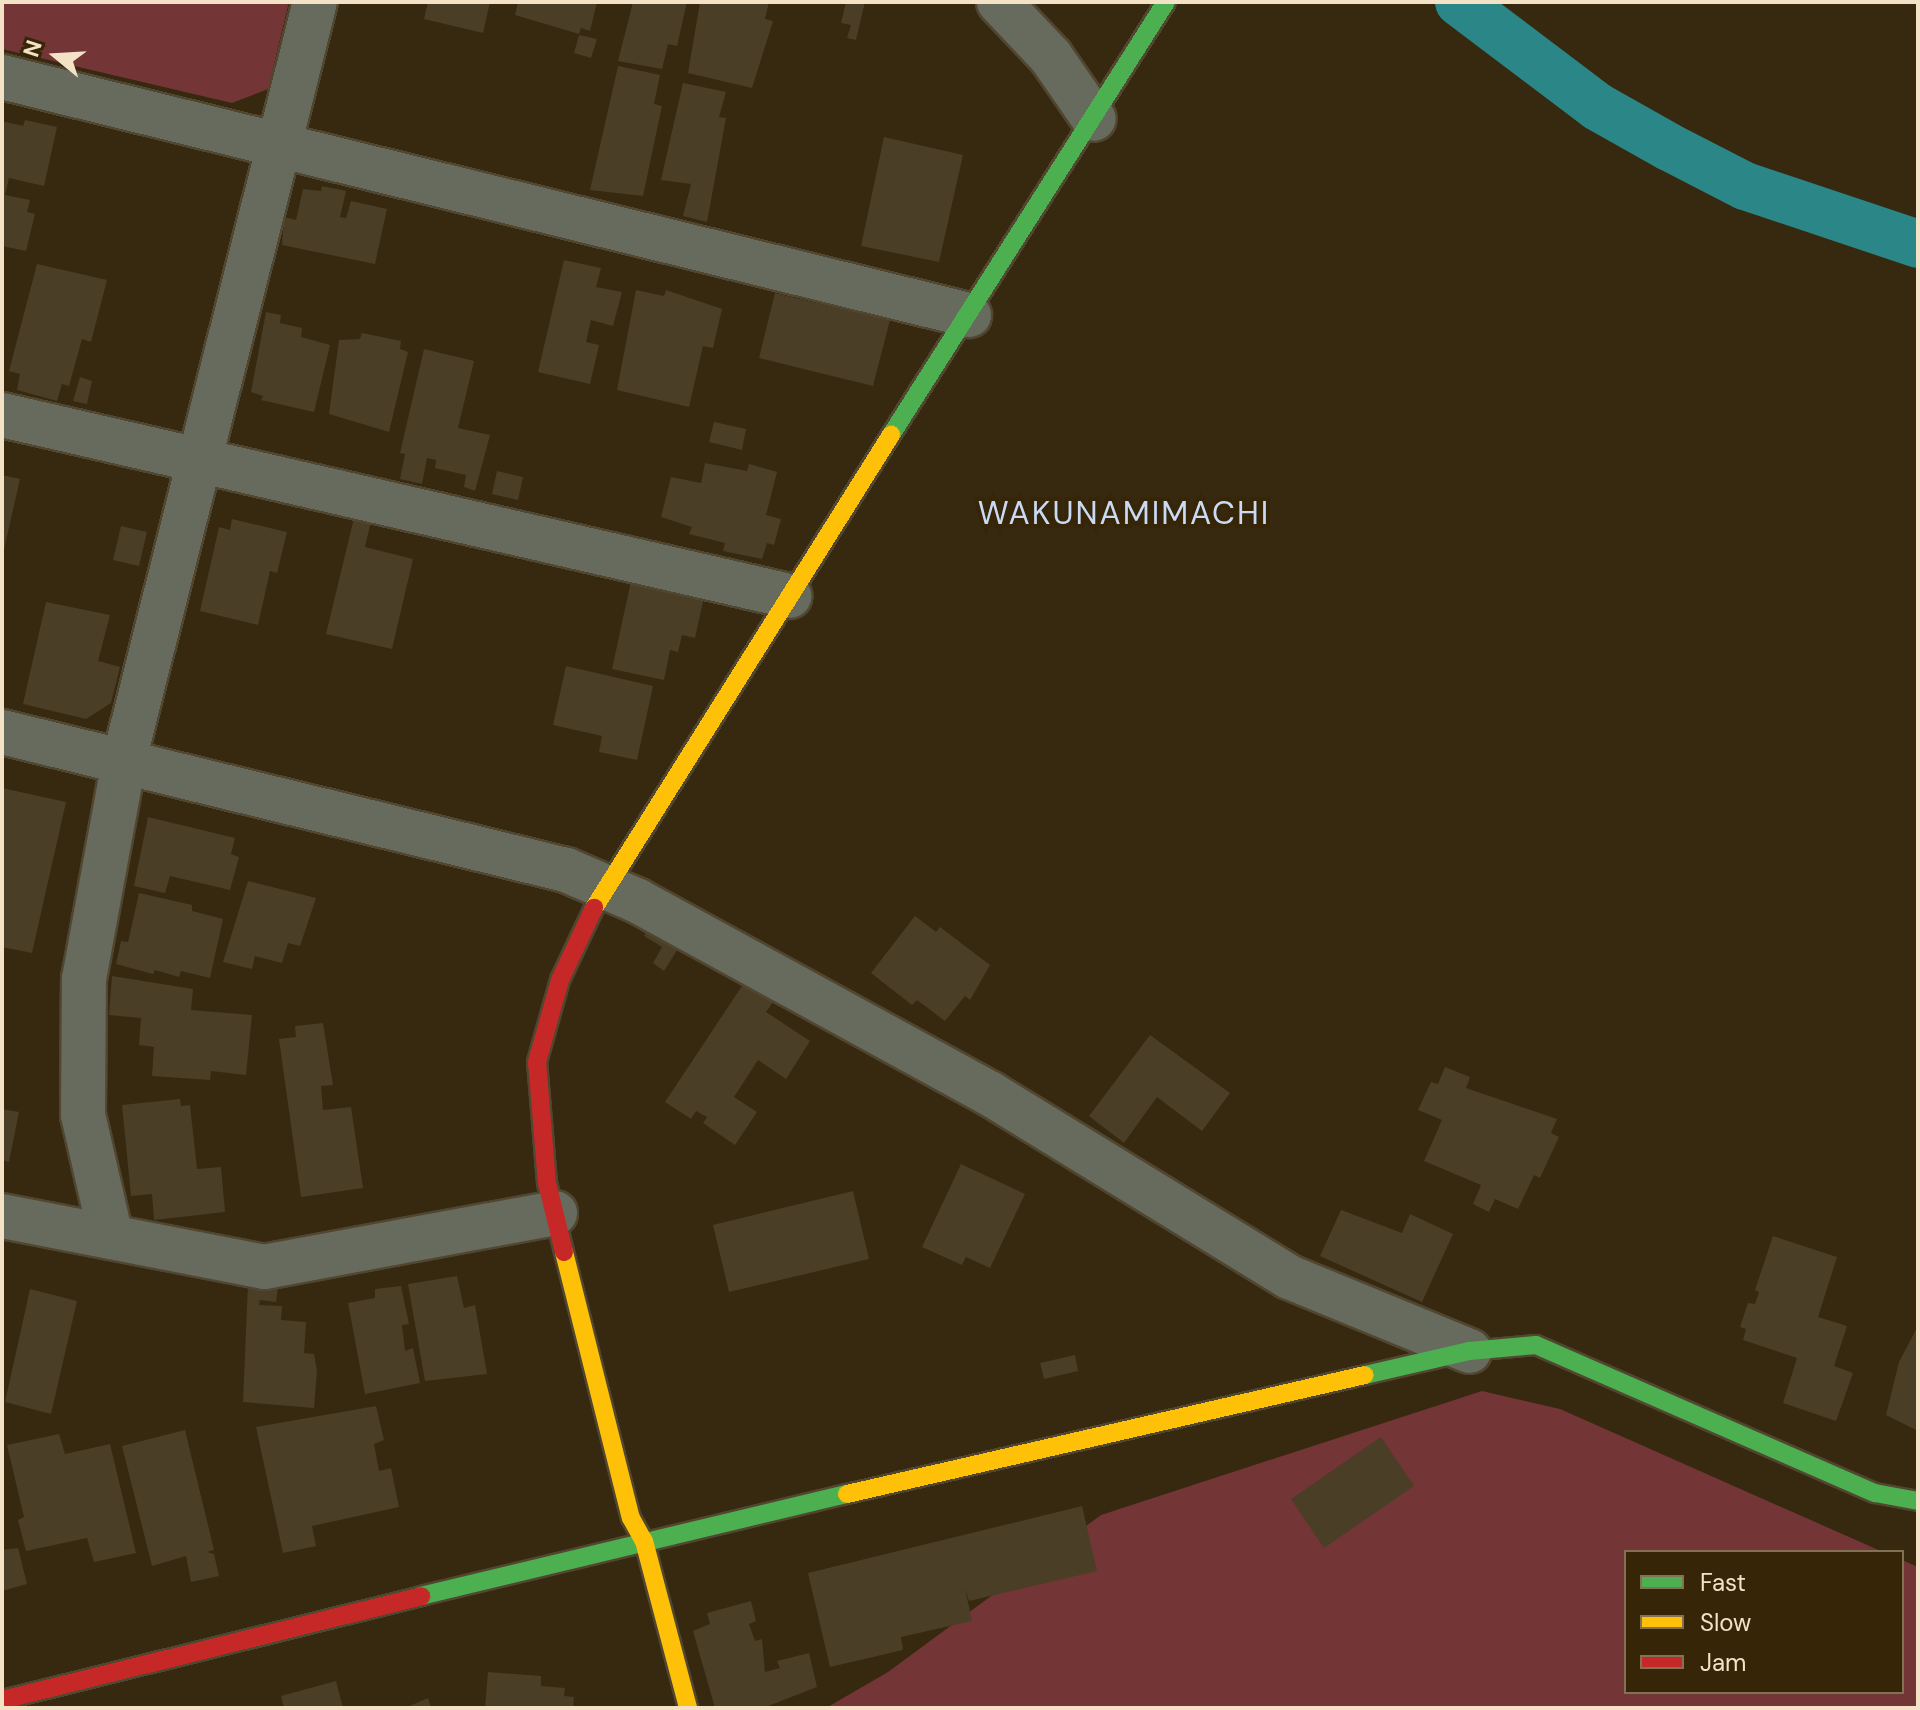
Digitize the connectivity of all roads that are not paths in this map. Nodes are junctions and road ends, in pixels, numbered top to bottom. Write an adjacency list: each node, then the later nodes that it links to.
1 (315, 2): 6 (street)
2 (999, 2): 5 (street)
3 (1166, 2): 5 (street)
4 (2, 77): 6 (street)
5 (1094, 119): 7 (street)
6 (278, 144): 7 (street); 9 (street)
7 (969, 315): 10 (street)
8 (2, 415): 9 (street)
9 (200, 459): 10 (street); 12 (street)
10 (789, 596): 13 (street)
11 (2, 732): 12 (street)
12 (124, 760): 13 (street); 16 (street)
13 (603, 888): 14 (street); 17 (street)
14 (555, 1213): 16 (street); 19 (street)
15 (2, 1216): 16 (street)
16 (111, 1237)
17 (1469, 1351): 18 (street); 19 (street)
18 (1918, 1501)
19 (644, 1541): 20 (street); 21 (street)
20 (2, 1700)
21 (688, 1708)

